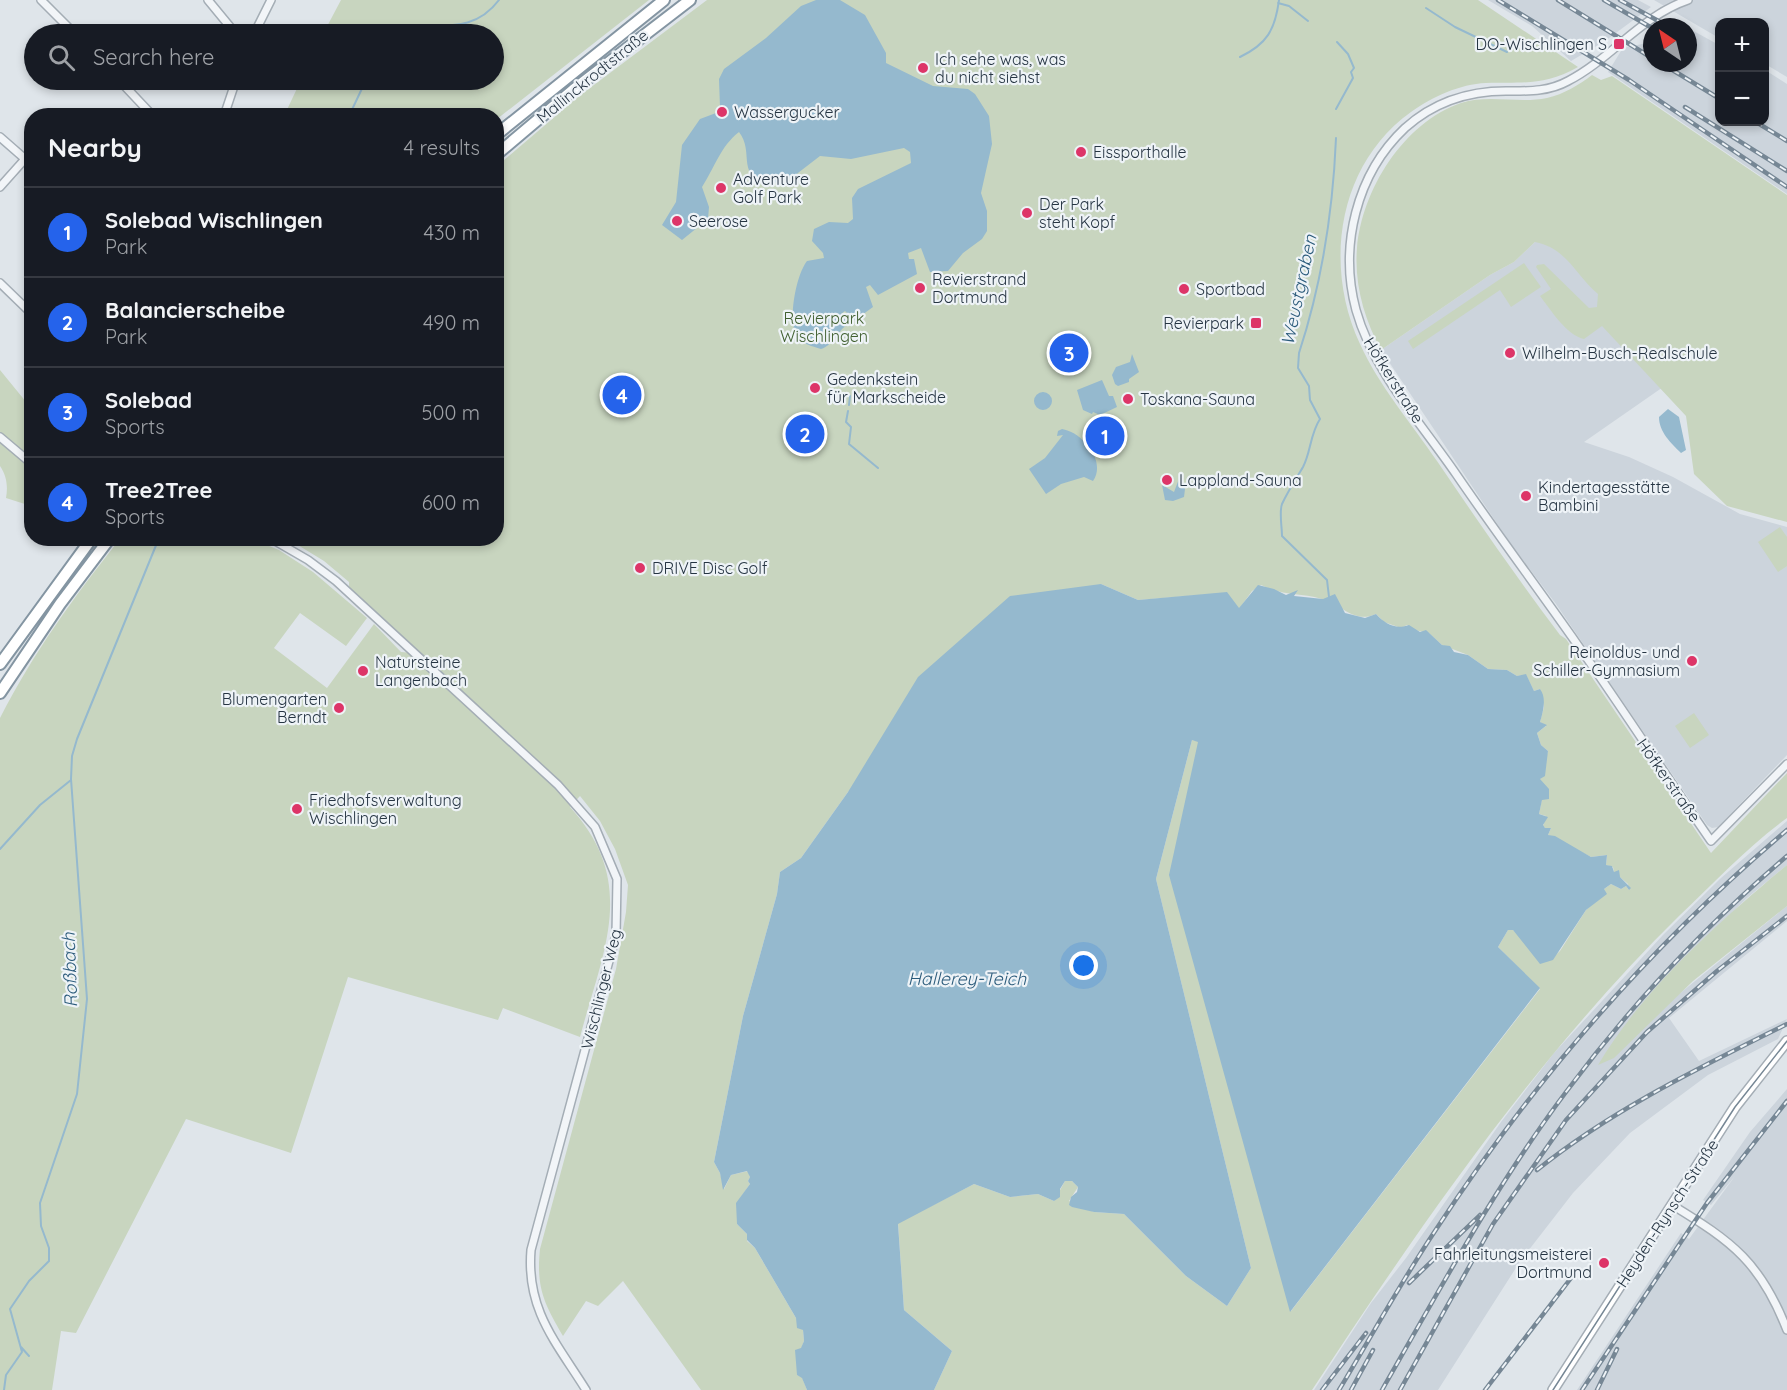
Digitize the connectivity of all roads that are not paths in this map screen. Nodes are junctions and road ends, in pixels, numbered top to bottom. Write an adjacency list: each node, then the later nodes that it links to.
1 (42, 0): 7 (street)
2 (208, 0): 8 (street)
3 (271, 0): 9 (street)
4 (664, 0): 14 (highway, Mallinckrodtstraße)
5 (690, 0): 16 (highway, Mallinckrodtstraße)
6 (1688, 0): 29 (street, Höfkerstraße)
7 (65, 24)
8 (228, 24)
9 (259, 24)
10 (128, 90): 12 (street)
11 (233, 90): 13 (street)
12 (145, 108)
13 (227, 108)
14 (504, 129)
15 (0, 137): 17 (street)
16 (504, 148)
17 (24, 158)
18 (24, 160): 19 (street)
19 (0, 187)
20 (0, 283): 21 (street)
21 (24, 306)
22 (0, 437): 23 (street)
23 (24, 457)
24 (86, 546): 27 (highway)
25 (104, 546): 28 (highway)
26 (284, 546): 33 (street, Wischlinger Weg)
27 (0, 664)
28 (0, 693)
29 (1787, 764)
30 (1787, 1041): 31 (main road, Heyden-Rynsch-Straße)
31 (1672, 1205): 32 (street); 34 (main road, Heyden-Rynsch-Straße)
32 (1787, 1330)
33 (586, 1390)
34 (1553, 1390)

